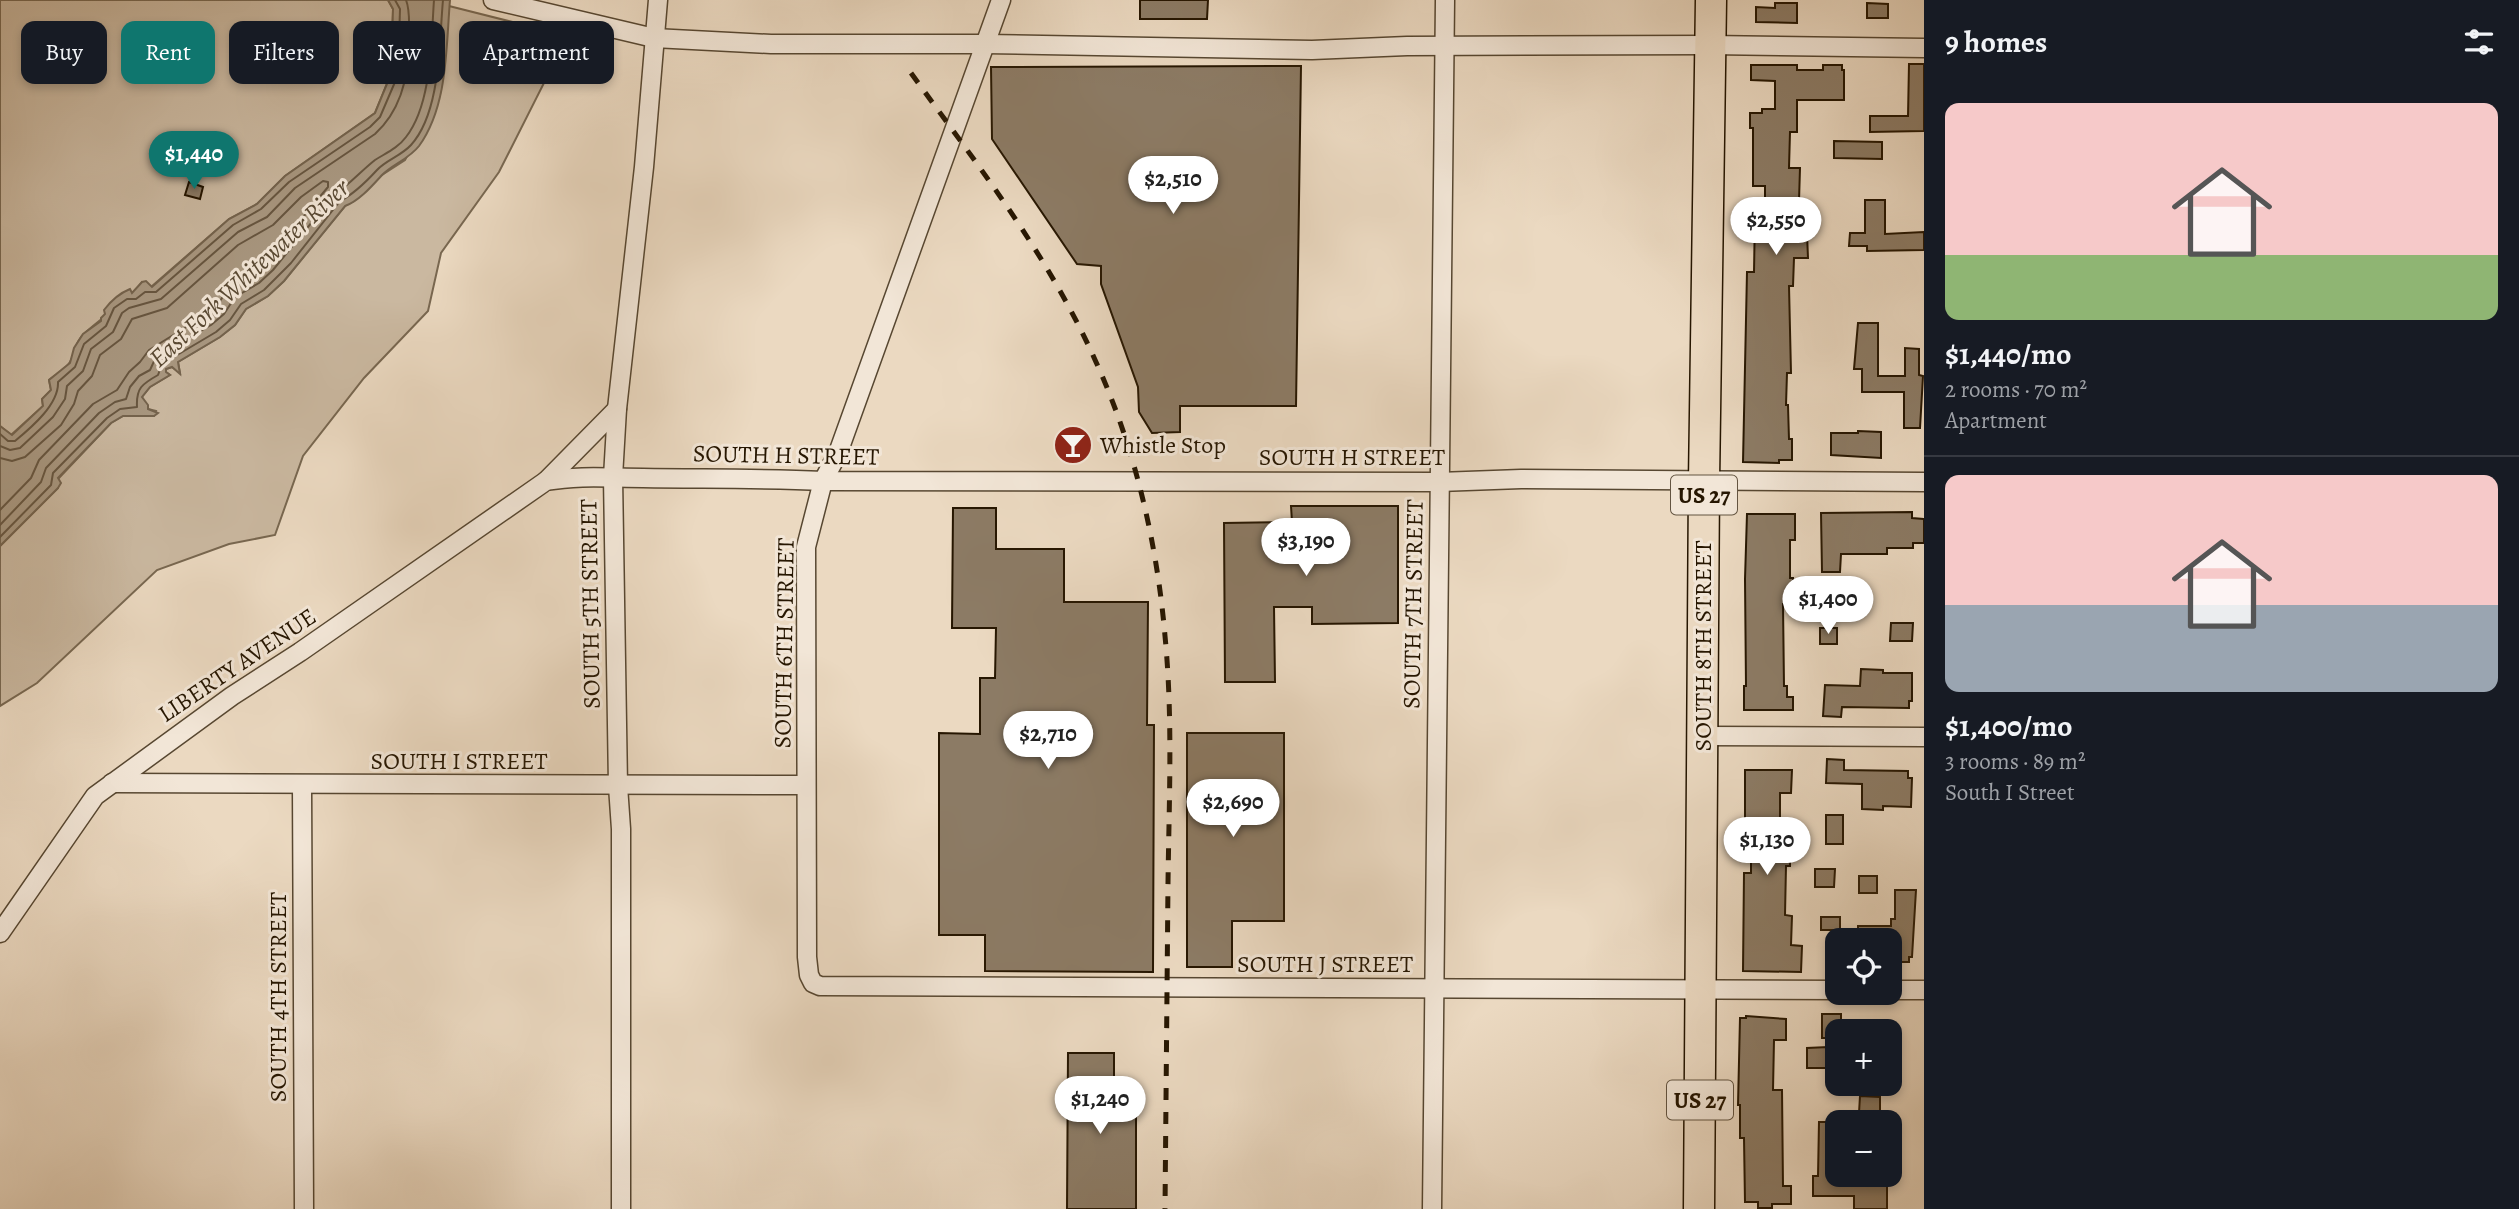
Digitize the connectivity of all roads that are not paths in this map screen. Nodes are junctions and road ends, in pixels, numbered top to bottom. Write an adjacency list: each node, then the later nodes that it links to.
1 (493, 0): 6 (street)
2 (658, 0): 6 (street, SOUTH 5TH STREET)
3 (1001, 0): 7 (street, SOUTH 6TH STREET)
4 (1445, 0): 9 (street, SOUTH 7TH STREET)
5 (1711, 0): 8 (highway, SOUTH 8TH STREET / US 27)
6 (654, 38): 7 (street); 11 (street, SOUTH 5TH STREET)
7 (985, 44): 9 (street); 14 (street, SOUTH 6TH STREET)
8 (1710, 44): 9 (street); 10 (street); 16 (highway, SOUTH 8TH STREET / US 27)
9 (1444, 47): 15 (street, SOUTH 7TH STREET)
10 (1924, 48)
11 (617, 410): 12 (street, SOUTH 5TH STREET); 13 (street, LIBERTY AVENUE)
12 (613, 477): 13 (street, LIBERTY AVENUE); 14 (street, SOUTH H STREET); 23 (street, SOUTH 5TH STREET)
13 (546, 481): 20 (street, LIBERTY AVENUE)
14 (823, 481): 15 (street, SOUTH H STREET); 22 (street, SOUTH 6TH STREET)
15 (1439, 482): 16 (street, SOUTH H STREET); 26 (street, SOUTH 7TH STREET)
16 (1704, 482): 17 (street, SOUTH H STREET); 18 (highway, SOUTH 8TH STREET / US 27)
17 (1924, 482)
18 (1703, 736): 19 (street); 27 (highway, SOUTH 8TH STREET / US 27)
19 (1924, 737)
20 (112, 783): 21 (street, SOUTH I STREET); 24 (street, LIBERTY AVENUE)
21 (302, 785): 23 (street, SOUTH I STREET); 31 (street, SOUTH 4TH STREET)
22 (805, 785): 23 (street, SOUTH I STREET); 25 (street, SOUTH 6TH STREET)
23 (618, 786): 32 (street, SOUTH 5TH STREET)
24 (0, 933)
25 (813, 983): 26 (street, SOUTH J STREET)
26 (1434, 989): 27 (street, SOUTH J STREET); 33 (street, SOUTH 7TH STREET)
27 (1701, 990): 28 (street, SOUTH J STREET); 34 (highway, SOUTH 8TH STREET / US 27)
28 (1825, 990)
29 (1902, 990): 30 (street)
30 (1924, 990)
31 (304, 1209)
32 (621, 1209)
33 (1432, 1209)
34 (1699, 1209)

